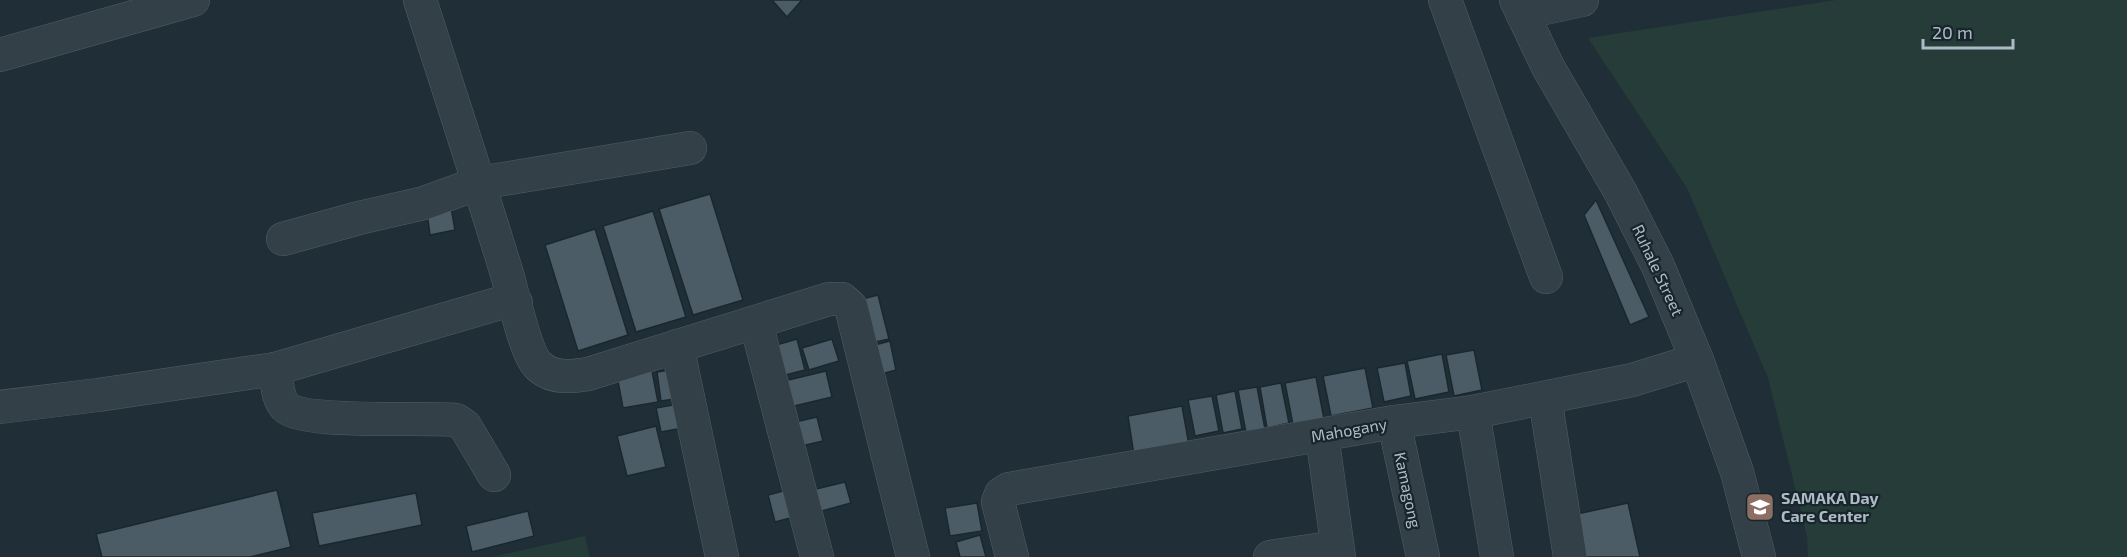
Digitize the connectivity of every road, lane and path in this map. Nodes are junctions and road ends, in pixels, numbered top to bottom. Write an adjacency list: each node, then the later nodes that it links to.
1 (193, 0): 6 (street)
2 (420, 0): 8 (street)
3 (1445, 0): 10 (street)
4 (1582, 0): 5 (street)
5 (1519, 6): 14 (street, Ruhale Street)
6 (0, 55)
7 (690, 148): 8 (street)
8 (479, 183): 9 (street); 11 (street)
9 (283, 239)
10 (1546, 277)
11 (516, 303): 13 (street); 15 (street)
12 (756, 323): 13 (street); 24 (street); 25 (street)
13 (676, 346): 23 (street)
14 (1697, 360): 16 (street, Mahogany); 31 (street, Ruhale Street)
15 (275, 369): 17 (street); 21 (street)
16 (1545, 398): 18 (street, Mahogany); 30 (street)
17 (0, 407)
18 (1473, 412): 19 (street, Mahogany); 29 (street)
19 (1394, 422): 20 (street, Mahogany); 28 (street, Kamagong)
20 (1322, 435): 22 (street); 26 (street, Mahogany)
21 (494, 475)
22 (1338, 552): 27 (street)
23 (722, 557)
24 (817, 557)
25 (913, 557)
26 (1012, 557)
27 (1270, 557)
28 (1423, 557)
29 (1497, 557)
30 (1570, 557)
31 (1759, 557)

